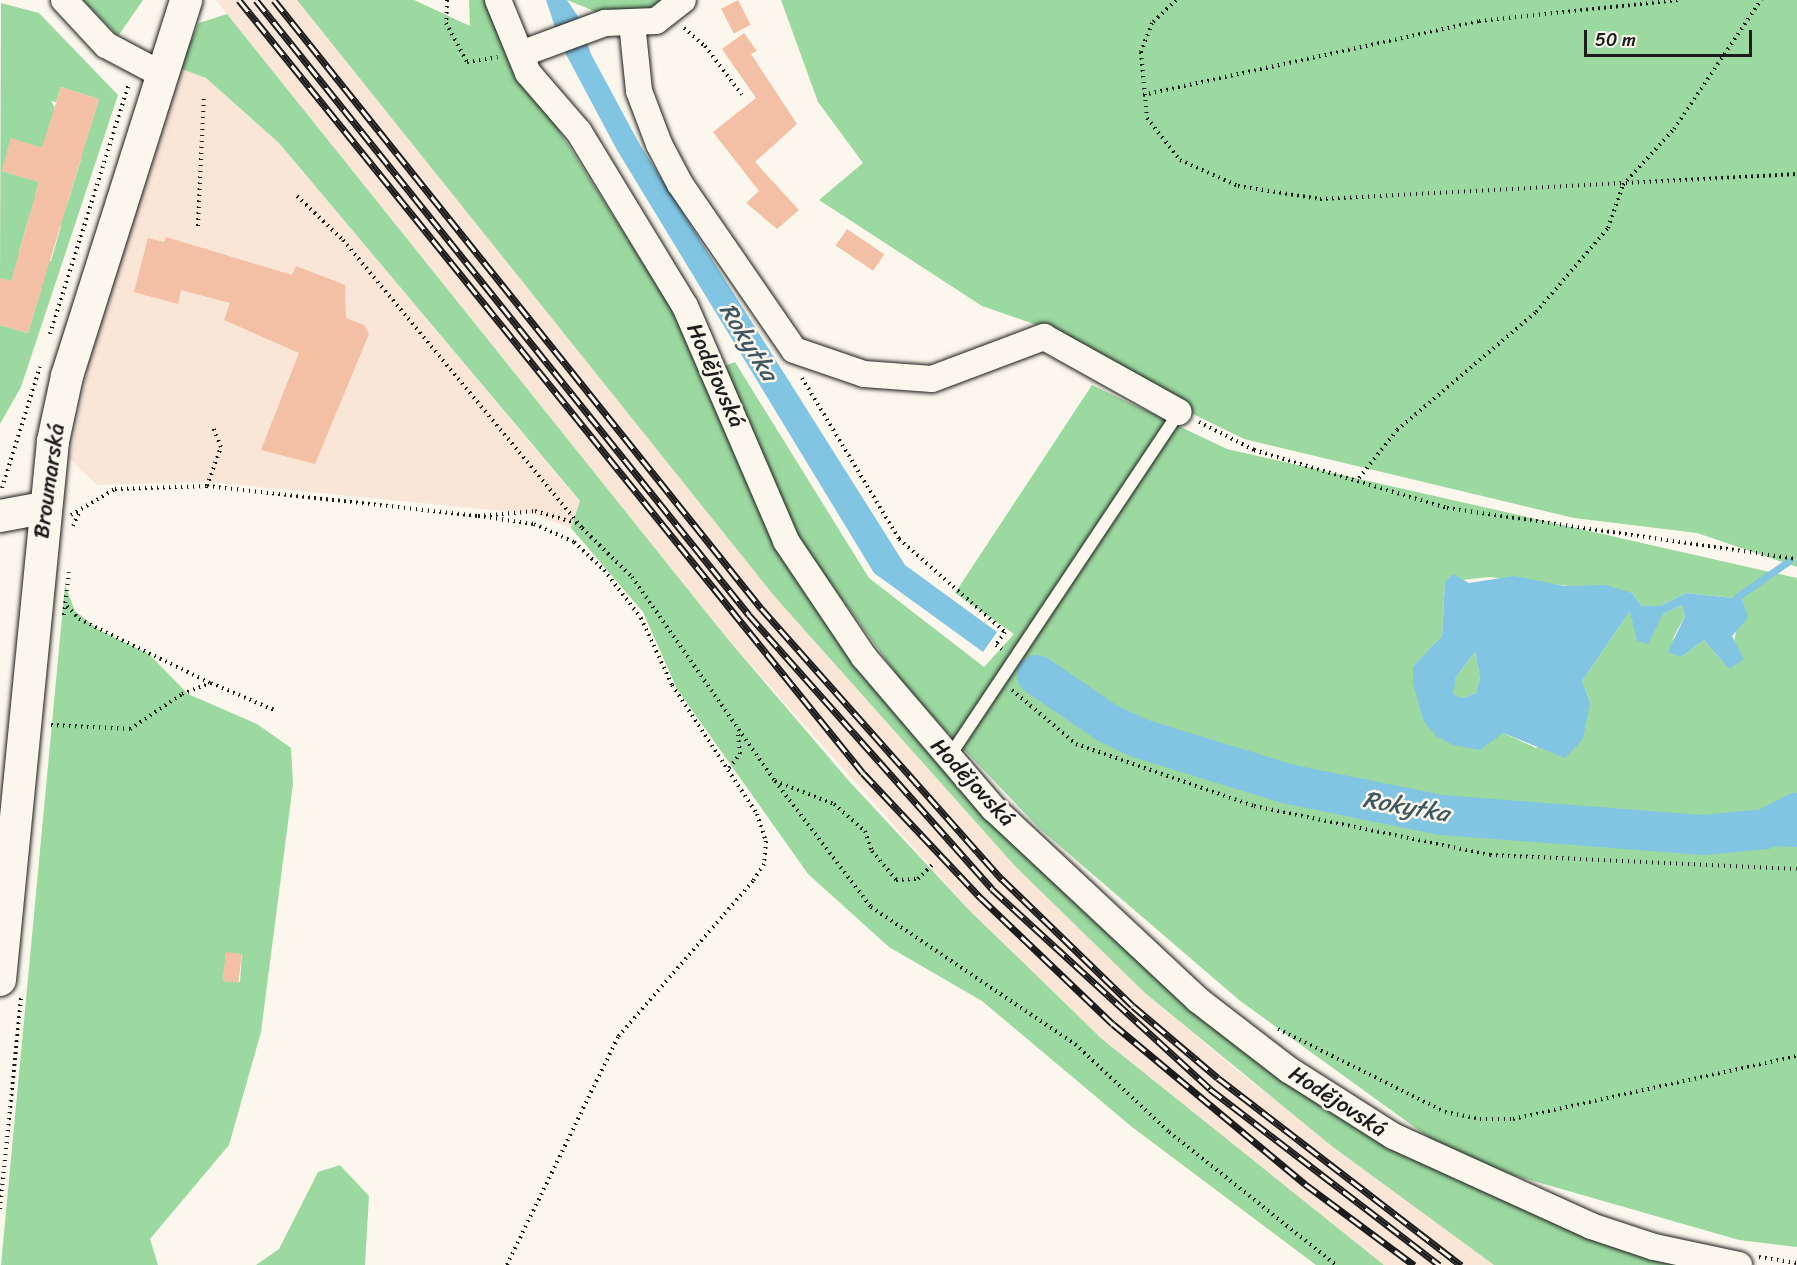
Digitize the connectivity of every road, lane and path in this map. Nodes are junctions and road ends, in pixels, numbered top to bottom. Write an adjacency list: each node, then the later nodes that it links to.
1 (64, 0): 11 (street)
2 (186, 0): 11 (street, Broumarská)
3 (447, 0): 10 (path)
4 (498, 0): 10 (street, Hodějovská)
5 (1176, 0): 14 (path)
6 (1678, 0): 14 (path)
7 (1761, 0): 16 (path)
8 (676, 8): 9 (street); 13 (path)
9 (632, 23): 10 (street); 19 (street)
10 (521, 54): 36 (street, Hodějovská)
11 (161, 74): 26 (street, Broumarská)
12 (204, 94): 18 (path)
13 (742, 95)
14 (1143, 95): 16 (path)
15 (1797, 174): 16 (path)
16 (1623, 185): 22 (path)
17 (297, 196): 27 (path)
18 (198, 225)
19 (794, 350): 20 (street); 30 (path)
20 (1179, 412): 22 (path); 31 (lane)
21 (213, 427): 23 (path)
22 (1359, 478): 28 (path)
23 (207, 486): 25 (path); 26 (path)
24 (0, 516): 26 (street)
25 (478, 516): 27 (path); 37 (path)
26 (42, 519): 34 (street, Broumarská)
27 (582, 528): 35 (path)
28 (1797, 559)
29 (67, 606): 32 (path)
30 (996, 645)
31 (1001, 679): 36 (lane); 40 (path)
32 (211, 683): 33 (path); 34 (path)
33 (274, 710)
34 (23, 722): 41 (street, Broumarská)
35 (737, 731): 37 (path); 38 (path)
36 (949, 756): 45 (street, Hodějovská)
37 (729, 768): 47 (path)
38 (776, 781): 39 (path); 48 (path)
39 (933, 864)
40 (1797, 869)
41 (11, 986): 44 (path)
42 (1275, 1028): 43 (path)
43 (1797, 1056)
44 (0, 1209)
45 (1747, 1260): 46 (path)
46 (1797, 1263)
47 (507, 1265)
48 (1336, 1265)

